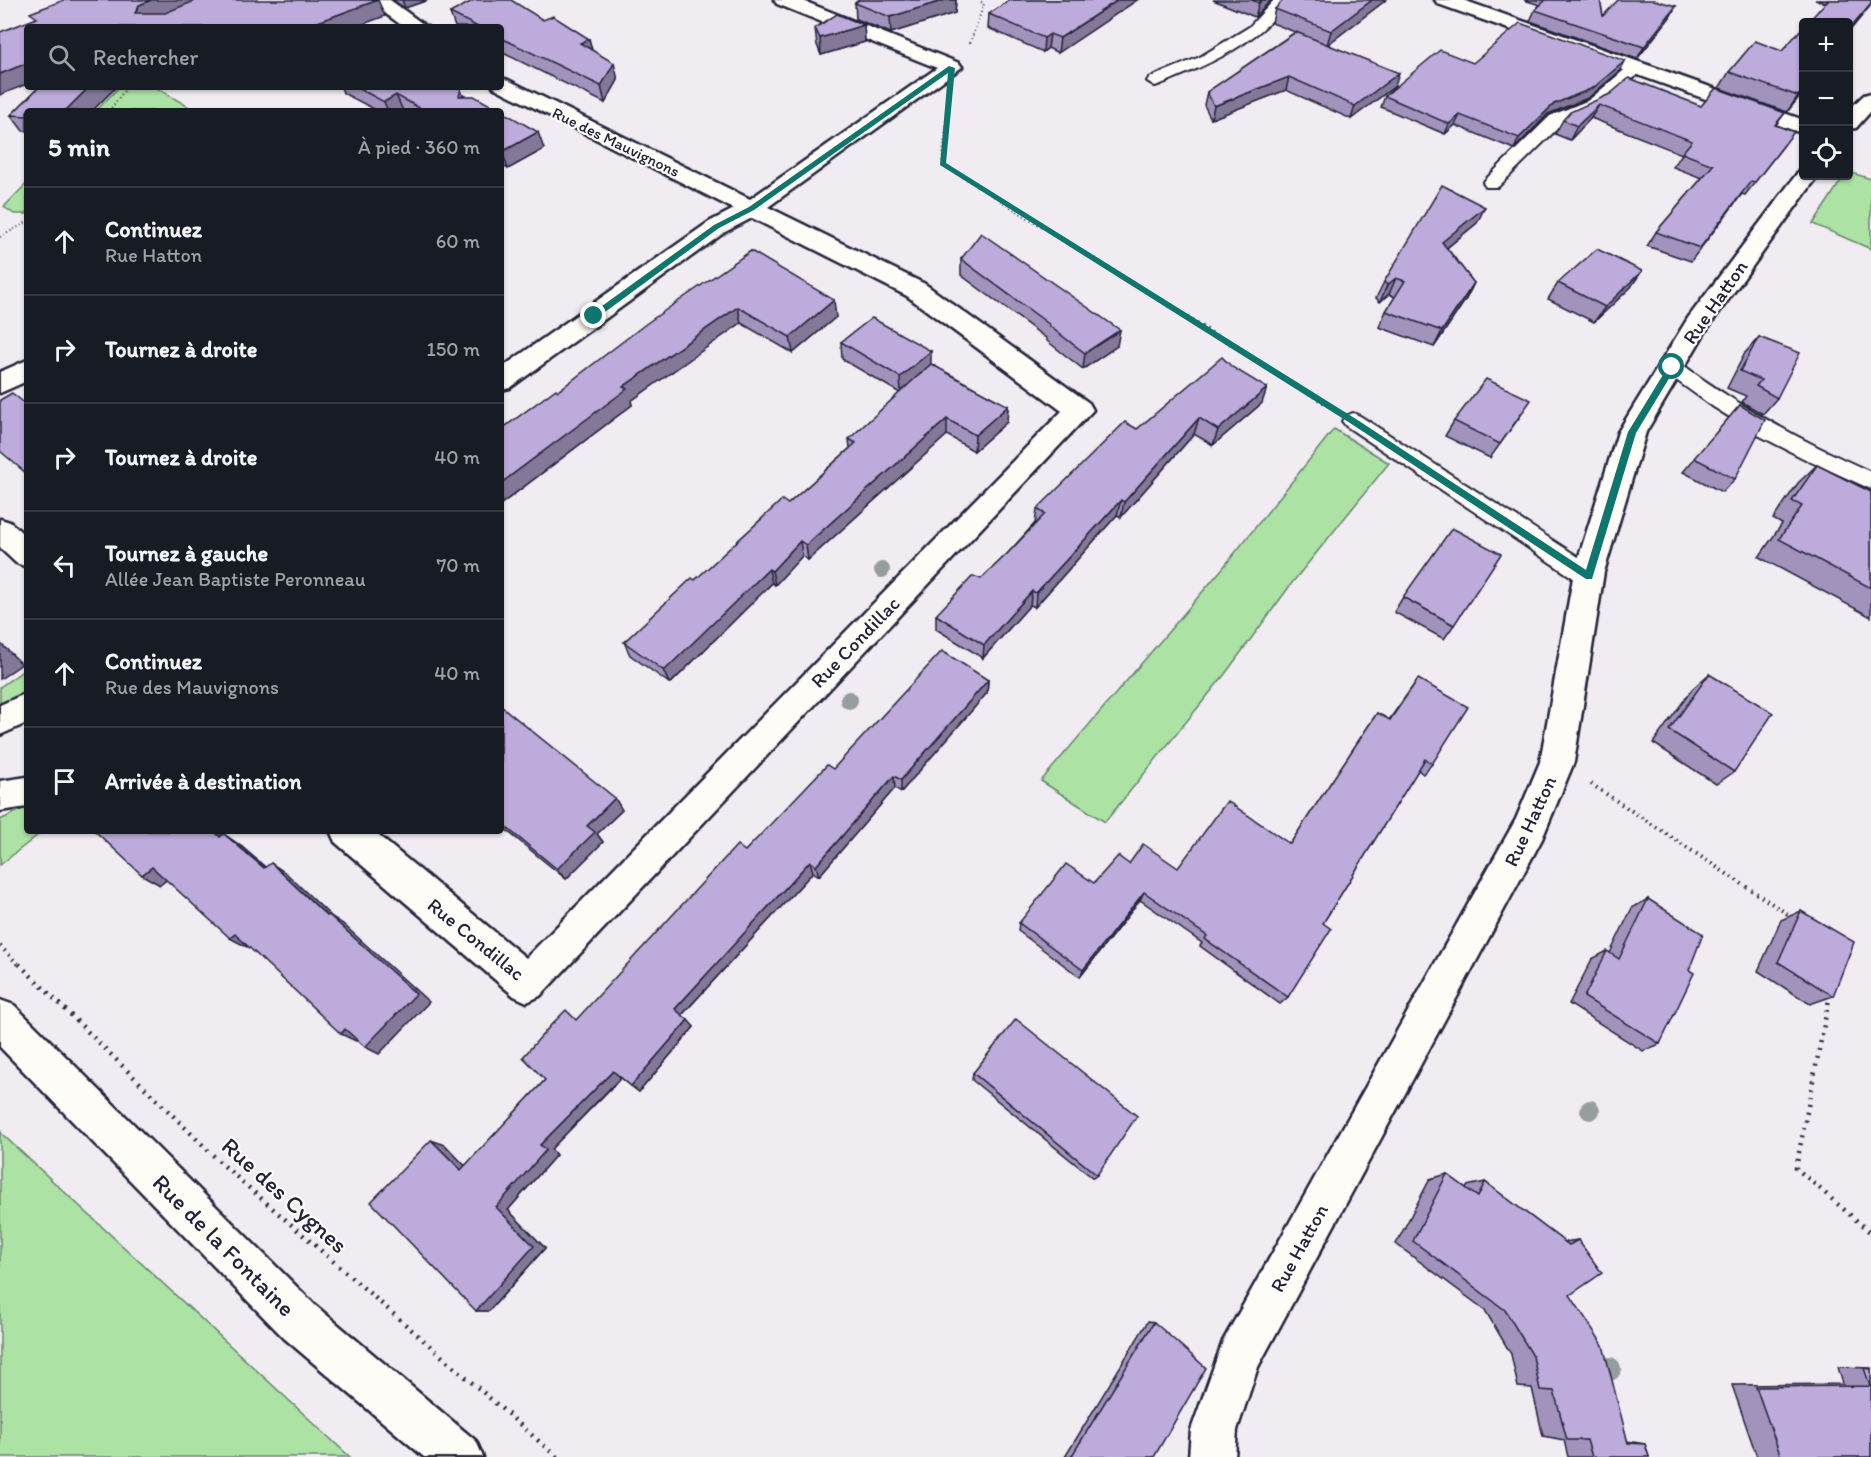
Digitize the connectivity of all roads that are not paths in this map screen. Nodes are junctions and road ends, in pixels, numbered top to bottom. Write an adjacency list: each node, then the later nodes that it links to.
1 (377, 0): 6 (street)
2 (784, 0): 5 (street)
3 (1282, 0): 8 (lane)
4 (1445, 0): 7 (street)
5 (823, 7): 15 (street)
6 (413, 24)
7 (1636, 68): 12 (street); 14 (lane)
8 (1155, 81)
9 (502, 92): 15 (street, Rue des Mauvignons)
10 (1871, 99): 11 (street)
11 (1853, 118)
12 (1799, 127)
13 (1804, 180): 16 (street, Rue Hatton)
14 (1492, 183)
15 (742, 204): 18 (street); 29 (street, Rue Condillac)
16 (1672, 367): 21 (lane); 24 (street, Rue Hatton)
17 (24, 371): 19 (street)
18 (504, 379)
19 (0, 384)
20 (1353, 421): 24 (lane)
21 (1871, 481)
22 (0, 530): 23 (street)
23 (24, 552)
24 (1589, 576): 32 (street, Rue Hatton)
25 (24, 709): 26 (street)
26 (0, 721)
27 (24, 792): 28 (street)
28 (0, 796)
29 (351, 834)
30 (0, 1019): 31 (street, Rue de la Fontaine)
31 (460, 1457)
32 (1212, 1457)

